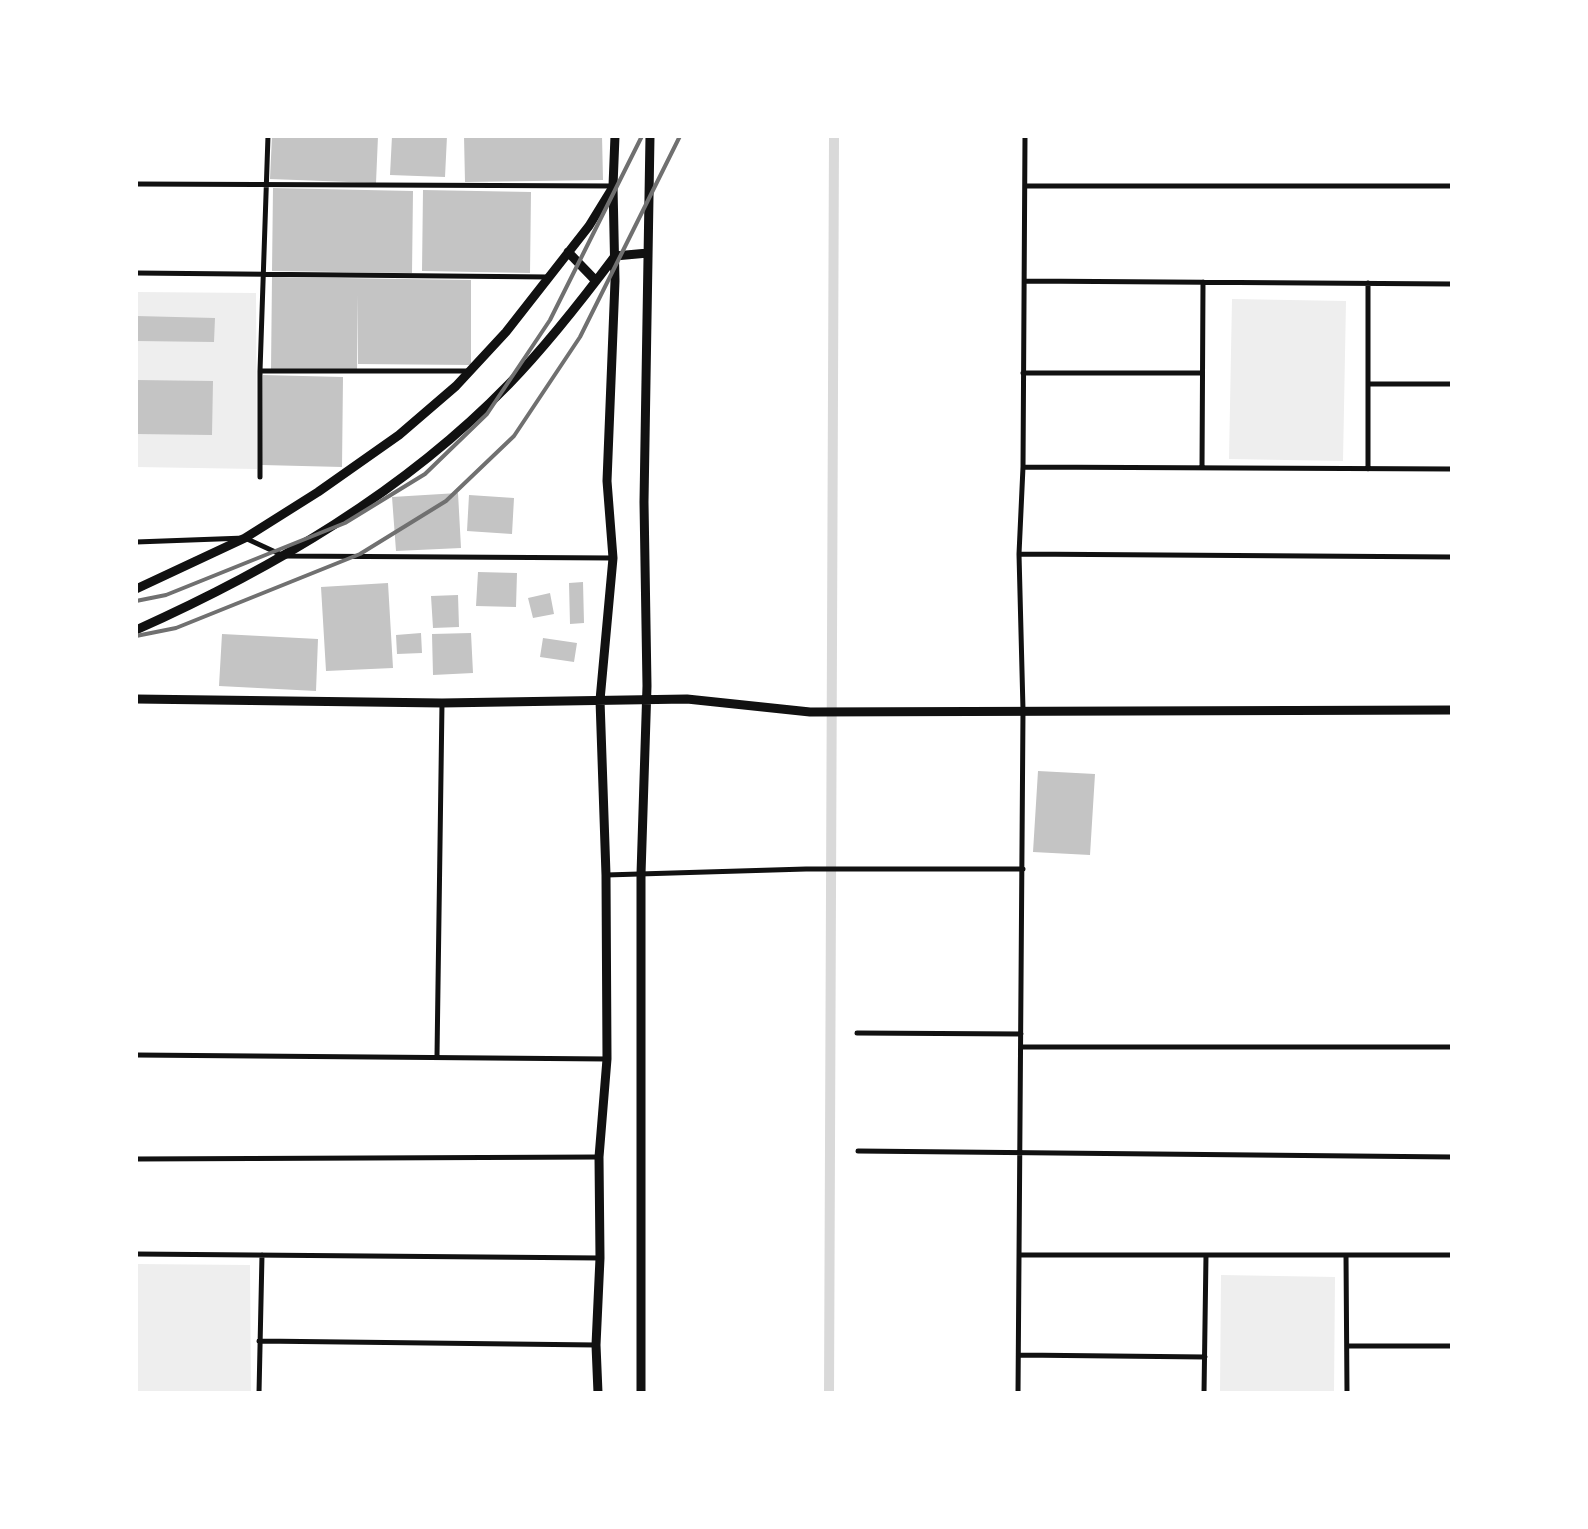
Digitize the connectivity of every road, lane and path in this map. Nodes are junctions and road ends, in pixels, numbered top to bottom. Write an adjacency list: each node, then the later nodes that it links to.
1 (268, 136): 6 (street)
2 (615, 136): 7 (street)
3 (650, 136): 11 (street)
4 (1024, 136): 8 (street)
5 (136, 184): 6 (street)
6 (266, 184): 7 (street); 14 (street)
7 (613, 186): 10 (street); 12 (street)
8 (1026, 186): 9 (street); 17 (street)
9 (1452, 186)
10 (568, 252): 15 (street); 16 (street)
11 (648, 253): 12 (street); 42 (street)
12 (615, 256): 16 (street); 37 (street)
13 (136, 273): 14 (street)
14 (264, 274): 15 (street); 22 (street)
15 (549, 277): 21 (street)
16 (596, 281): 35 (street)
17 (1025, 281): 18 (street); 23 (street)
18 (1203, 282): 19 (street); 24 (street)
19 (1368, 283): 20 (street); 25 (street)
20 (1452, 284)
21 (470, 371): 22 (street); 32 (street)
22 (260, 372): 31 (street)
23 (1023, 373): 24 (street); 27 (street)
24 (1202, 373): 28 (street)
25 (1368, 384): 26 (street); 29 (street)
26 (1452, 384)
27 (1023, 467): 28 (street); 34 (street)
28 (1202, 468): 29 (street)
29 (1368, 469): 30 (street)
30 (1452, 469)
31 (260, 477)
32 (245, 538): 33 (street); 35 (street); 38 (street)
33 (136, 542)
34 (1019, 554): 36 (street); 44 (street)
35 (284, 556): 37 (street); 39 (street)
36 (1452, 557)
37 (613, 558): 41 (street)
38 (136, 589)
39 (136, 630)
40 (136, 699): 43 (street)
41 (600, 700): 42 (street); 43 (street); 48 (street)
42 (647, 700): 44 (street); 47 (street)
43 (442, 703): 54 (street)
44 (1024, 710): 45 (street); 46 (street)
45 (1452, 710)
46 (1022, 869): 47 (street); 50 (street)
47 (641, 874): 48 (street); 76 (street)
48 (606, 875): 55 (street)
49 (857, 1033): 50 (street)
50 (1021, 1034): 51 (street)
51 (1021, 1047): 52 (street); 57 (street)
52 (1452, 1047)
53 (136, 1055): 54 (street)
54 (437, 1056): 55 (street)
55 (608, 1059): 58 (street)
56 (858, 1150): 57 (street)
57 (1019, 1152): 59 (street); 63 (street)
58 (599, 1157): 60 (street); 67 (street)
59 (1452, 1157)
60 (136, 1159)
61 (136, 1254): 62 (street)
62 (262, 1255): 67 (street); 68 (street)
63 (1020, 1255): 64 (street); 72 (street)
64 (1206, 1255): 65 (street); 73 (street)
65 (1346, 1255): 66 (street); 70 (street)
66 (1452, 1255)
67 (600, 1258): 69 (street)
68 (259, 1342): 69 (street); 74 (street)
69 (596, 1345): 75 (street)
70 (1348, 1346): 71 (street); 79 (street)
71 (1452, 1346)
72 (1019, 1356): 73 (street); 77 (street)
73 (1204, 1357): 78 (street)
74 (258, 1393)
75 (598, 1393)
76 (640, 1393)
77 (1018, 1393)
78 (1204, 1393)
79 (1347, 1393)

